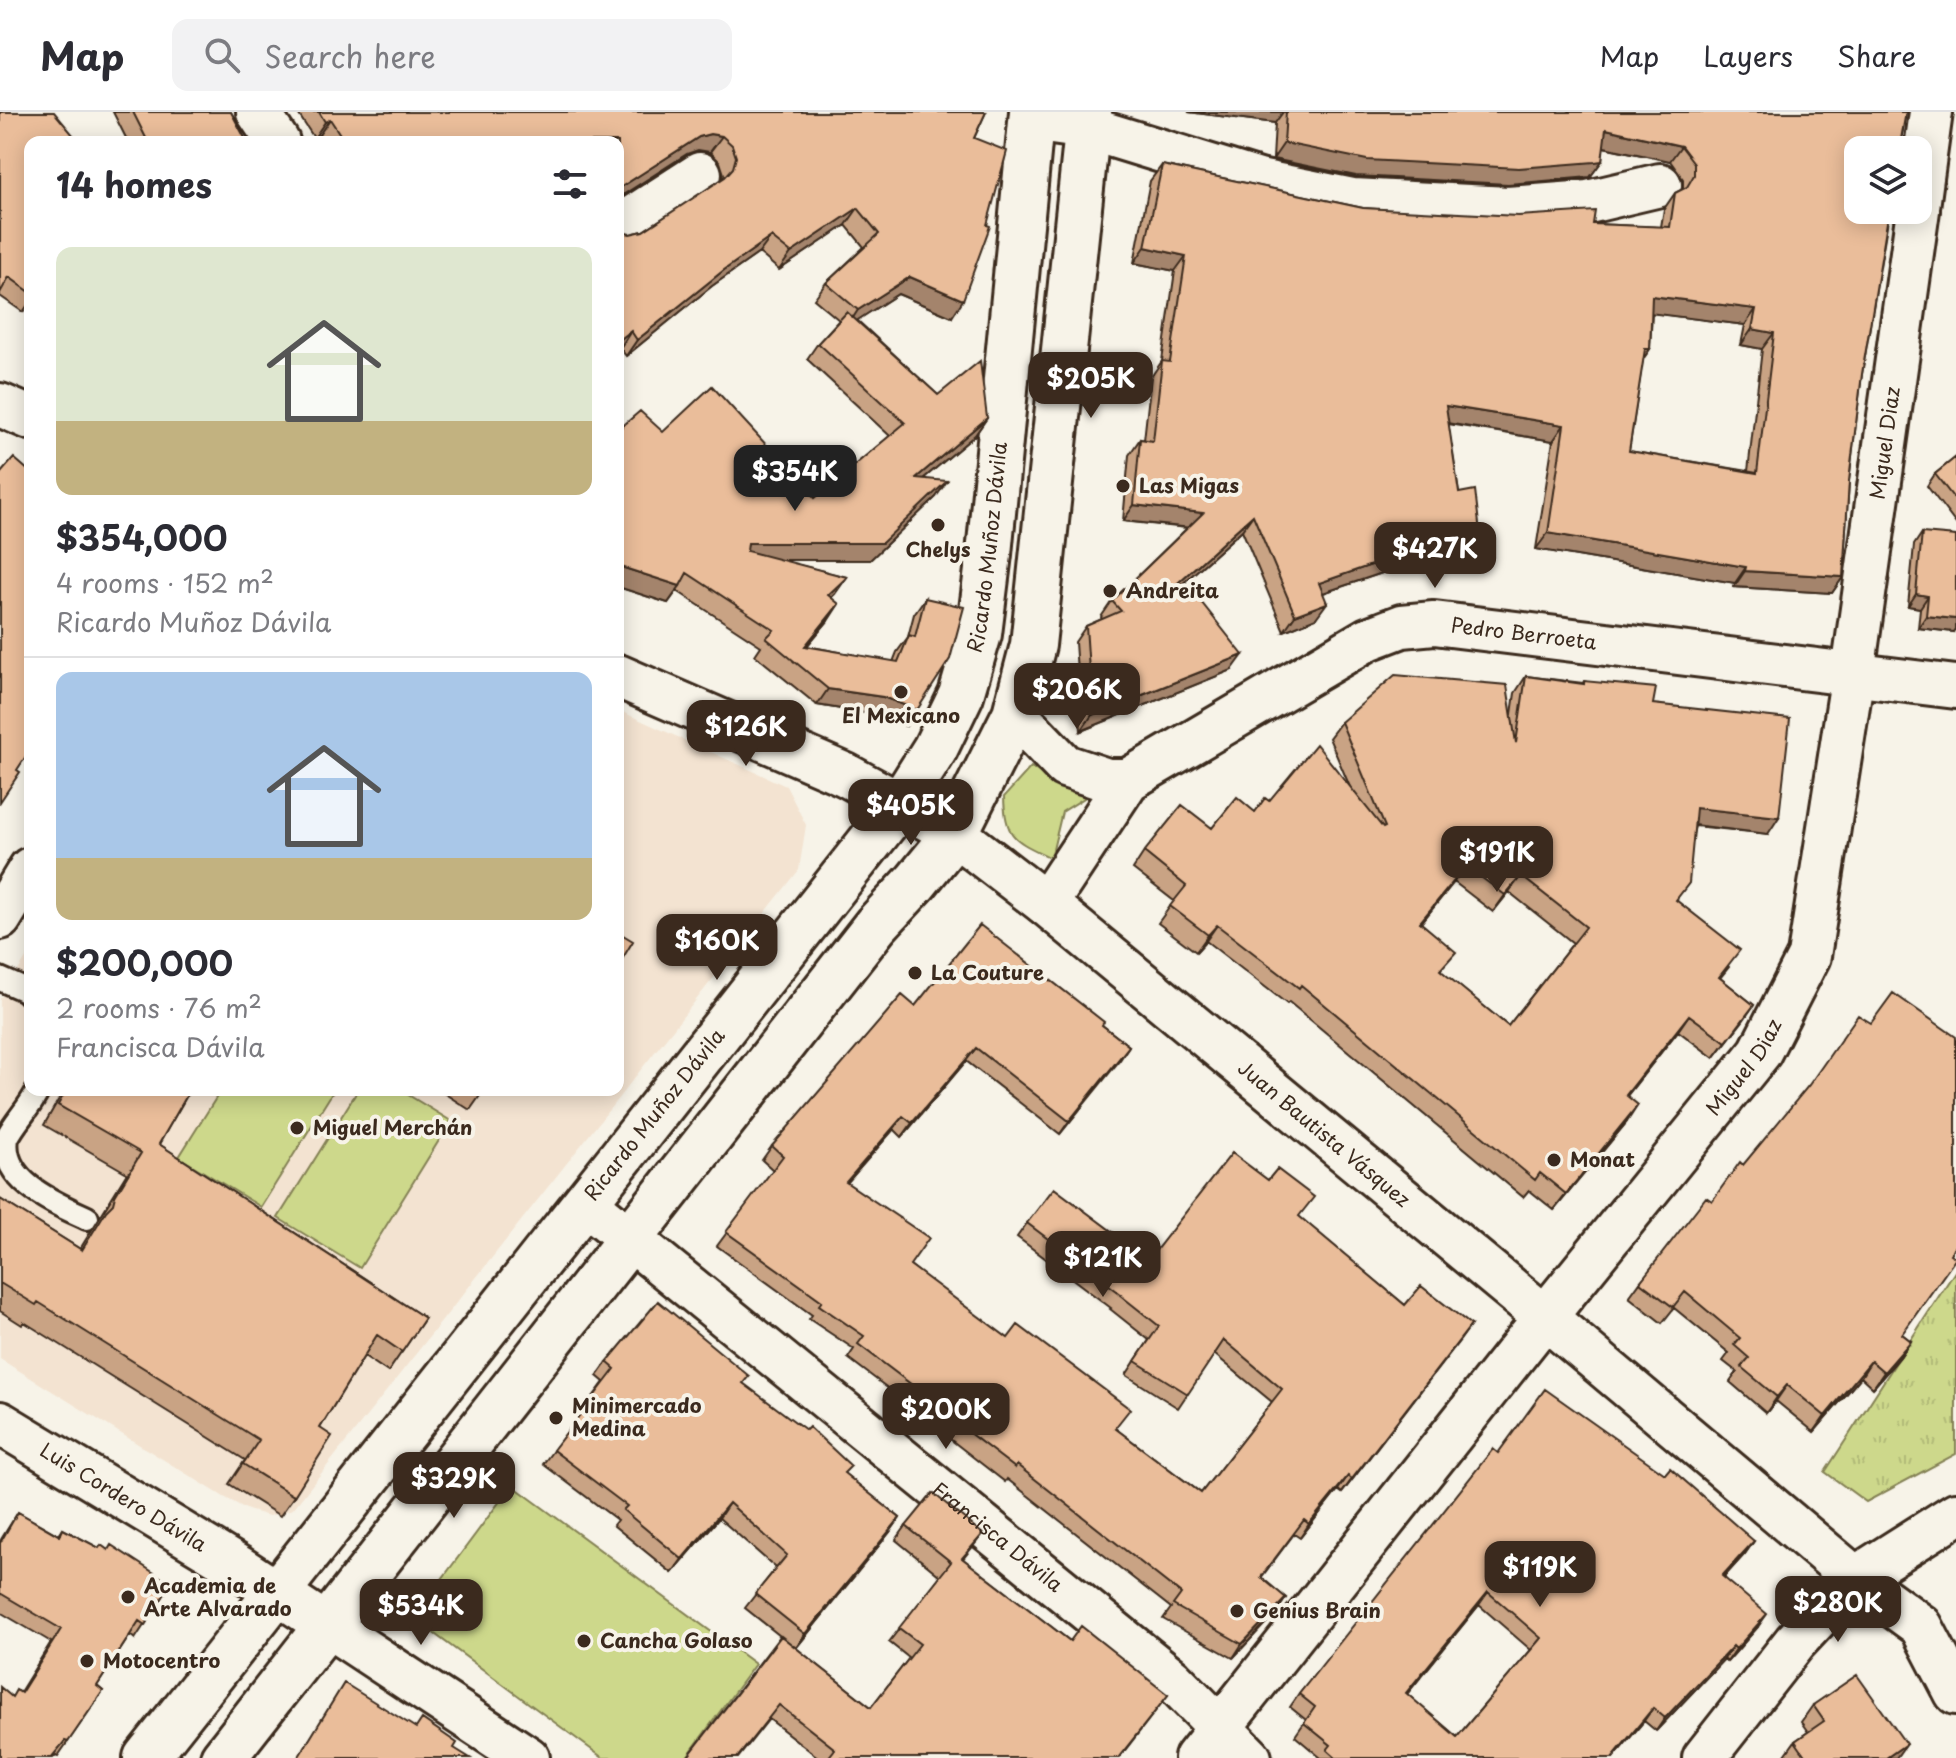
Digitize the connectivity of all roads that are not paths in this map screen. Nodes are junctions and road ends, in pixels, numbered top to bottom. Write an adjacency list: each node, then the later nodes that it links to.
1 (258, 112): 5 (street)
2 (1931, 112): 6 (street, Miguel Diaz)
3 (1032, 116): 4 (street); 18 (main road, Ricardo Muñoz Dávila)
4 (1088, 120): 8 (street); 16 (main road)
5 (274, 136)
6 (1928, 136)
7 (700, 174): 9 (street)
8 (1660, 185)
9 (624, 223)
10 (1916, 224): 13 (street, Miguel Diaz)
11 (0, 405): 12 (street)
12 (24, 415)
13 (1853, 673): 15 (street, Pedro Berroeta); 17 (street, Pedro Berroeta); 29 (street, Miguel Diaz)
14 (624, 679): 18 (street, Juan Bautista Vásquez)
15 (1956, 687)
16 (1015, 714): 17 (street); 19 (main road)
17 (1128, 780): 21 (street, Pedro Berroeta)
18 (901, 803): 19 (street, Juan Bautista Vásquez); 26 (main road, Ricardo Muñoz Dávila)
19 (955, 834): 21 (street, Juan Bautista Vásquez); 28 (main road)
20 (24, 879): 22 (street)
21 (1046, 904): 29 (street, Juan Bautista Vásquez)
22 (0, 918)
23 (0, 979): 24 (lane)
24 (24, 990)
25 (34, 1096): 27 (lane)
26 (586, 1203): 28 (street, Francisca Dávila); 33 (main road, Ricardo Muñoz Dávila)
27 (87, 1218)
28 (629, 1238): 34 (main road); 36 (street, Francisca Dávila)
29 (1545, 1317): 32 (street, Juan Bautista Vásquez); 36 (street, Miguel Diaz)
30 (0, 1423): 33 (street, Luis Cordero Dávila)
31 (1956, 1514): 32 (street)
32 (1855, 1578): 35 (street, Juan Bautista Vásquez); 42 (street)
33 (277, 1592): 34 (street, Luis Cordero Dávila); 37 (main road, Ricardo Muñoz Dávila)
34 (327, 1627): 38 (main road); 39 (street, Luis Cordero Dávila)
35 (1956, 1693)
36 (1221, 1726): 40 (street, Miguel Diaz); 41 (street, Francisca Dávila)
37 (146, 1758)
38 (223, 1758)
39 (528, 1758)
40 (1196, 1758)
41 (1250, 1758)
42 (1704, 1758)

